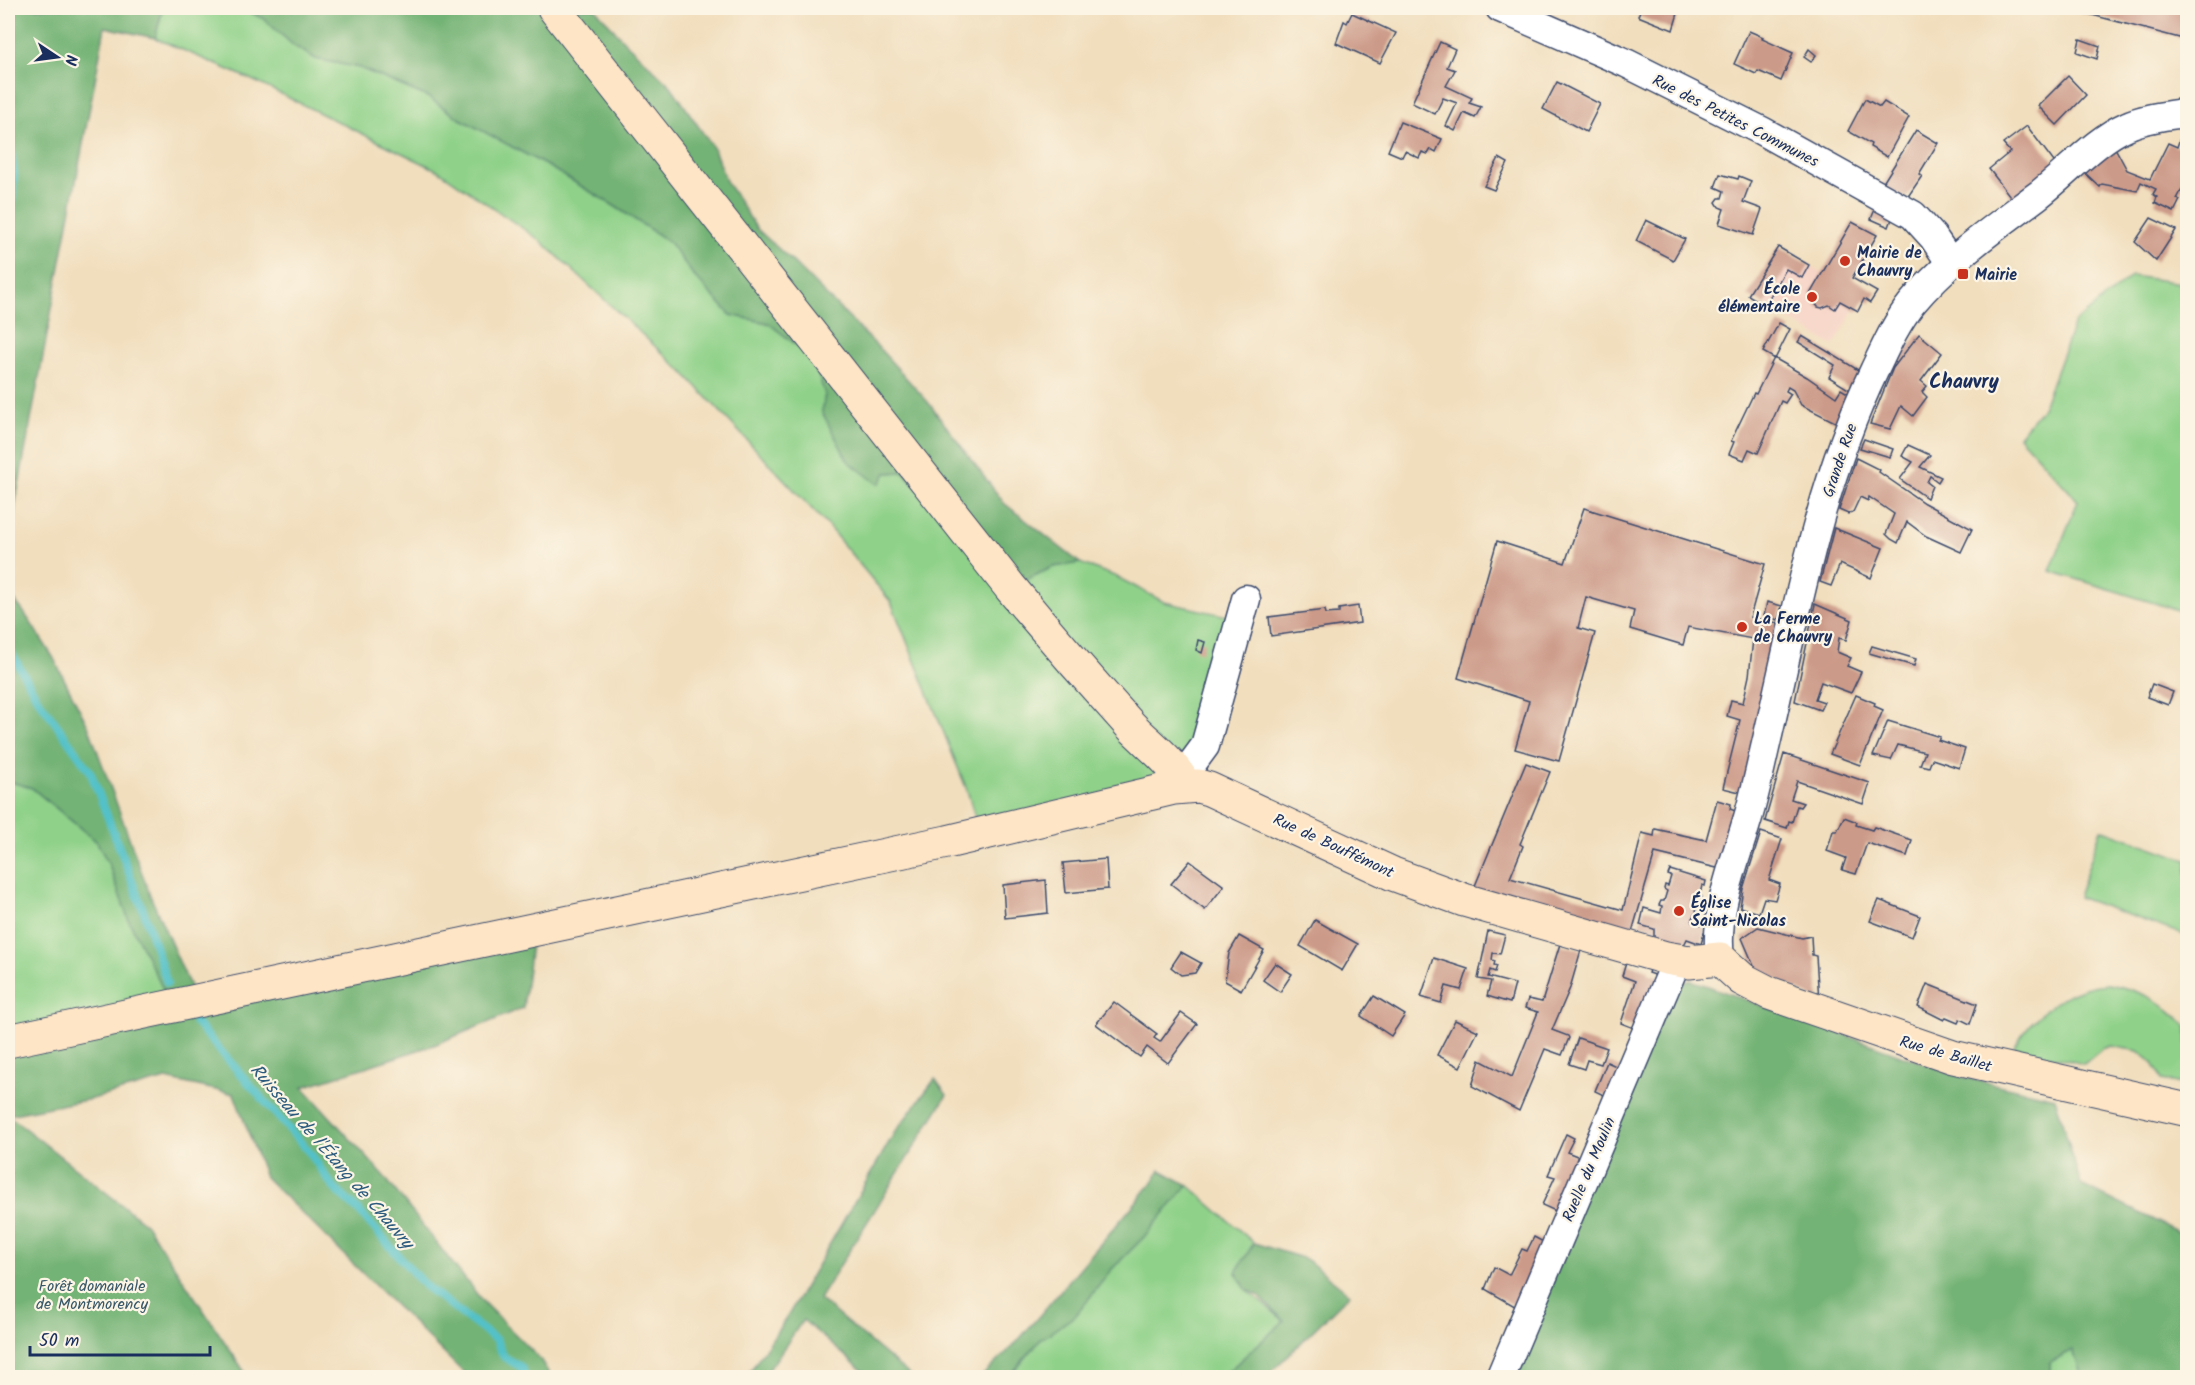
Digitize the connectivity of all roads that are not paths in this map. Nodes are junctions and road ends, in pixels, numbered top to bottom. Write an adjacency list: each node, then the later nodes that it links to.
1 (554, 8): 6 (street)
2 (1500, 8): 4 (street, Rue des Petites Communes)
3 (2187, 112): 4 (street, Grande Rue)
4 (1950, 262): 7 (street, Grande Rue)
5 (1246, 599): 6 (street)
6 (1185, 786): 8 (street, Rue de Bouffémont); 9 (street, Rue de Bouffémont)
7 (1720, 959): 8 (street, Rue de Bouffémont); 10 (street, Rue de Baillet)
8 (1677, 960): 11 (street, Ruelle du Moulin)
9 (8, 1041)
10 (2187, 1110)
11 (1500, 1377)

